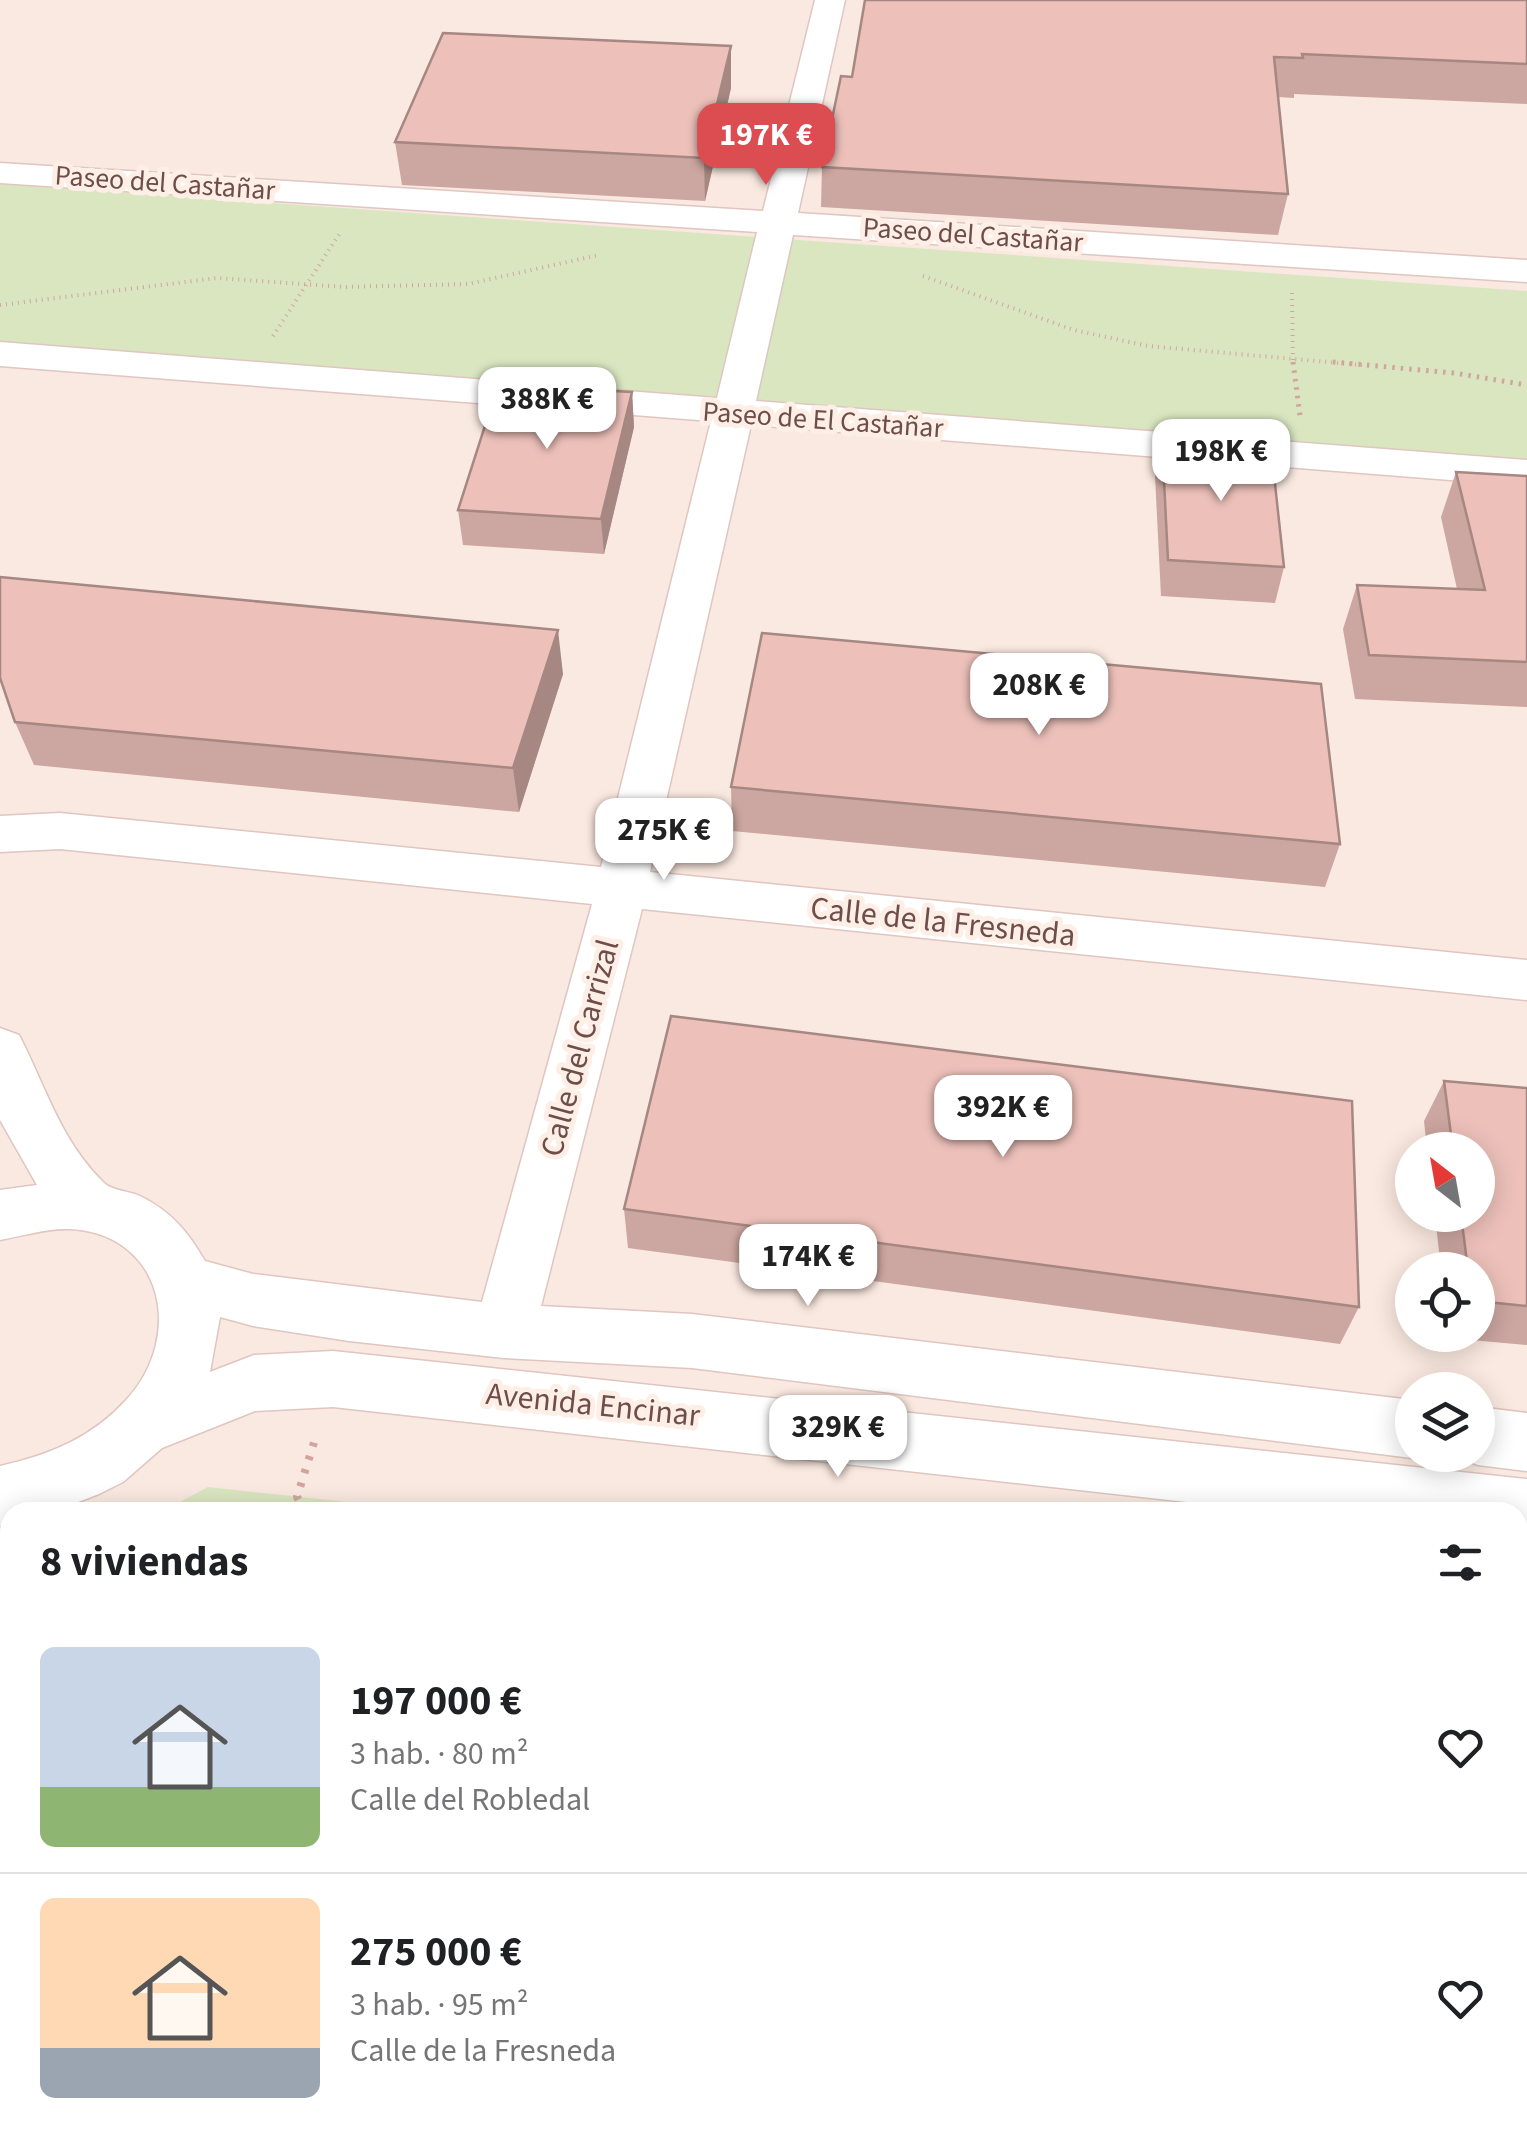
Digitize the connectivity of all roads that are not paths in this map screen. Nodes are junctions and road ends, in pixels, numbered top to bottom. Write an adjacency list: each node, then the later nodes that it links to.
1 (830, 0): 3 (street, Calle del Carrizal)
2 (0, 173): 3 (street, Paseo del Castañar)
3 (776, 222): 4 (street, Paseo del Castañar); 6 (street, Calle del Carrizal)
4 (1527, 271)
5 (0, 354): 6 (street, Paseo de El Castañar)
6 (736, 414): 7 (street, Paseo de El Castañar); 9 (street, Calle del Carrizal)
7 (1527, 474)
8 (0, 834): 9 (street, Calle de la Fresneda)
9 (622, 890): 10 (street, Calle de la Fresneda); 15 (street, Calle del Carrizal)
10 (1527, 980)
11 (0, 1050): 12 (street)
12 (88, 1205): 13 (street); 14 (street)
13 (0, 1215)
14 (188, 1282): 15 (street, Avenida Encinar); 16 (street)
15 (504, 1331): 17 (street, Avenida Encinar)
16 (143, 1426): 20 (street); 21 (street, Avenida Encinar)
17 (1395, 1427)
18 (1495, 1438): 19 (street)
19 (1527, 1442)
20 (0, 1496)
21 (1454, 1502)

